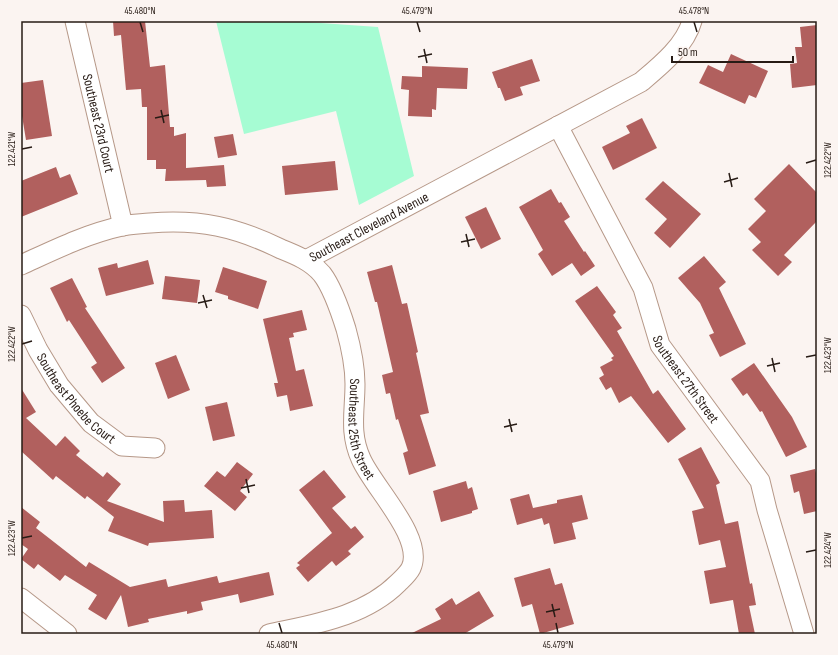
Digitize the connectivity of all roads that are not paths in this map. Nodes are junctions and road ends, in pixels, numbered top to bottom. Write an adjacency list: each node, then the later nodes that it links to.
1 (75, 21): 4 (street, Southeast 23rd Court)
2 (692, 21): 3 (street, Southeast Cleveland Avenue)
3 (558, 126): 5 (street, Southeast Cleveland Avenue); 12 (street, Southeast 27th Street)
4 (123, 226): 5 (street, Southeast Cleveland Avenue); 6 (street, Southeast Cleveland Avenue)
5 (306, 260): 11 (street, Southeast 25th Street)
6 (21, 265)
7 (21, 315): 8 (street, Southeast Phoebe Court)
8 (155, 448)
9 (21, 598): 10 (street)
10 (67, 634)
11 (269, 634)
12 (804, 634)

